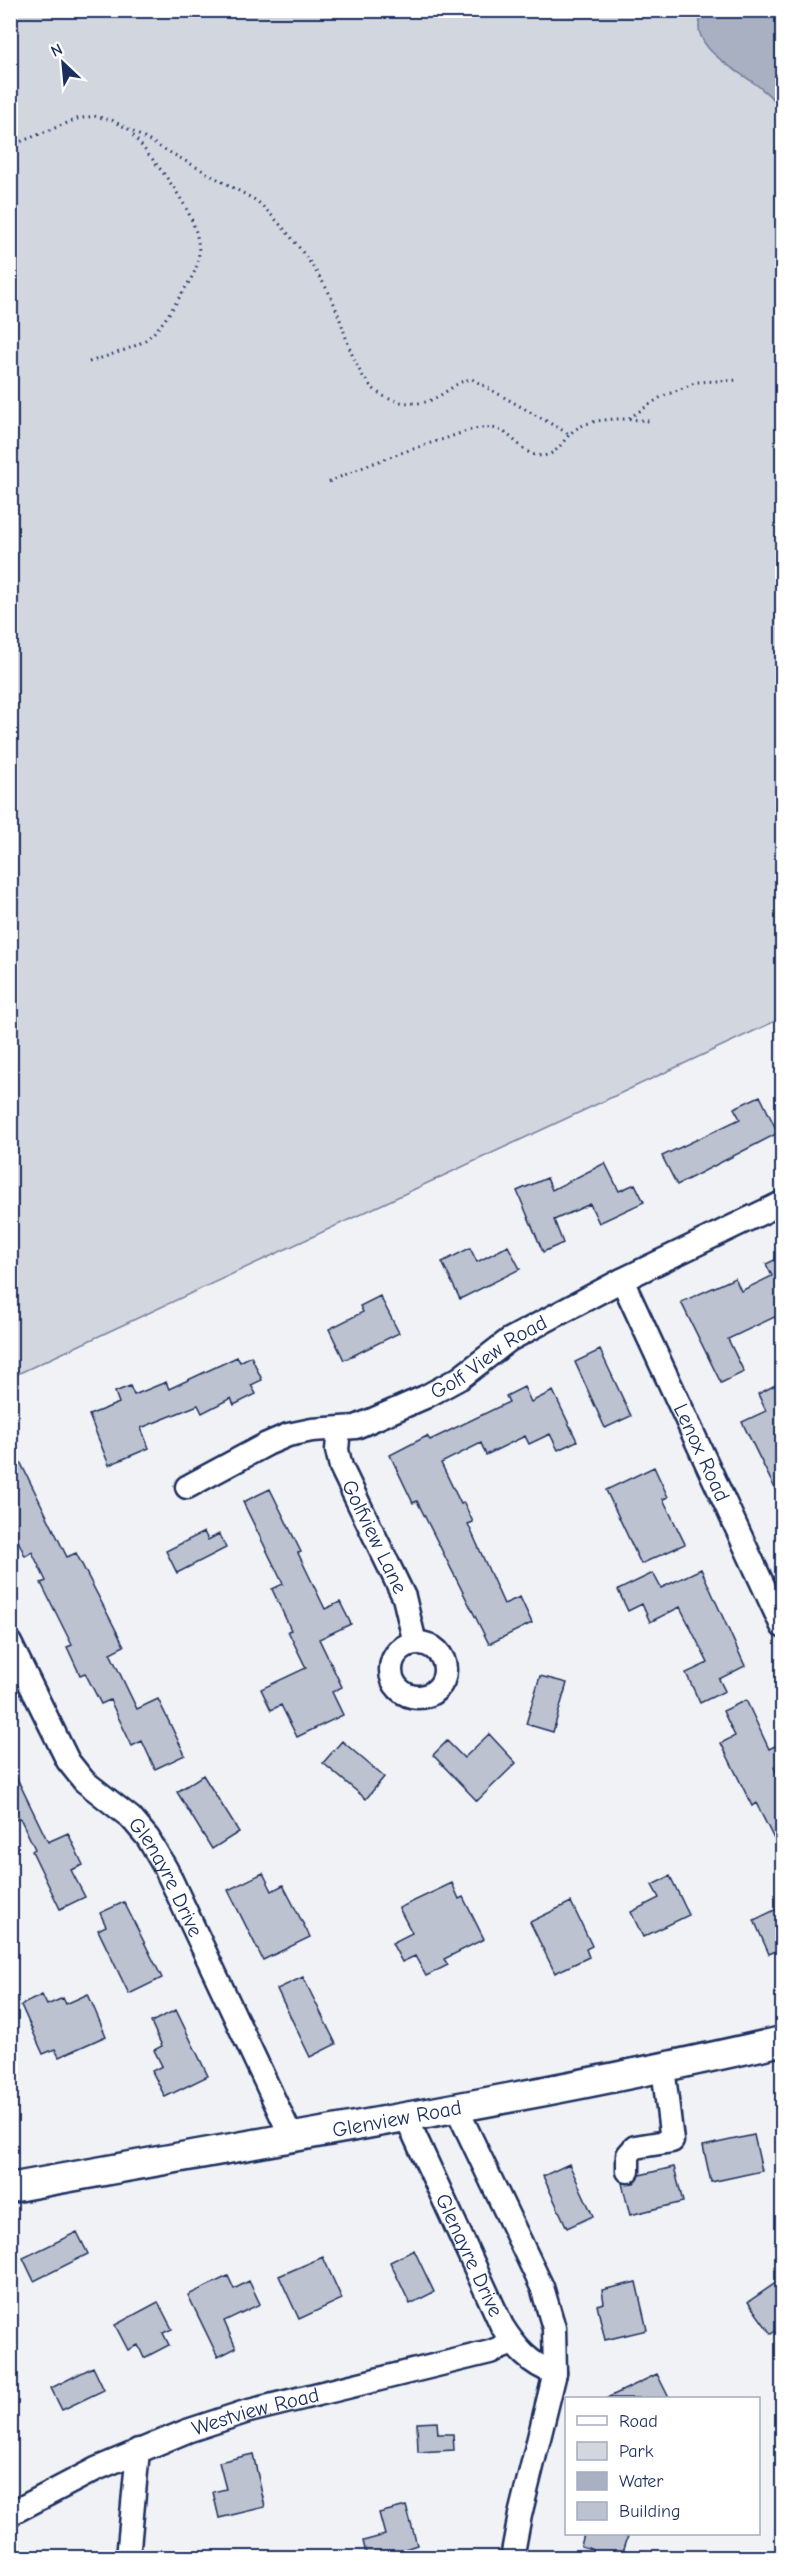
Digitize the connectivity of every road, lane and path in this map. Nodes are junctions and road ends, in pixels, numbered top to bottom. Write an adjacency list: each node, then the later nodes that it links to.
1 (130, 132): 2 (path); 3 (path); 7 (path)
2 (10, 146)
3 (89, 362)
4 (739, 380): 5 (path)
5 (628, 419): 6 (path); 7 (path)
6 (649, 421)
7 (569, 434): 8 (path)
8 (329, 482)
9 (783, 1203): 10 (street, Golf View Road)
10 (622, 1280): 11 (street, Golf View Road); 13 (street, Lenox Road)
11 (339, 1429): 12 (street, Golf View Road); 15 (street, Golfview Lane)
12 (187, 1487)
13 (783, 1626)
14 (10, 1642): 20 (street, Glenayre Drive)
15 (415, 1643)
16 (783, 2041): 17 (main road, Glenview Road)
17 (663, 2067): 18 (main road, Glenview Road); 21 (street)
18 (457, 2109): 19 (main road, Glenview Road); 24 (street)
19 (406, 2117): 20 (main road, Glenview Road); 23 (street, Glenayre Drive)
20 (291, 2136): 22 (main road, Glenview Road)
21 (628, 2171)
22 (10, 2188)
23 (513, 2343): 24 (street, Glenayre Drive); 25 (street, Westview Road)
24 (555, 2373): 28 (street)
25 (138, 2450): 26 (street, Westview Road); 27 (street)
26 (10, 2514)
27 (128, 2558)
28 (512, 2558)

